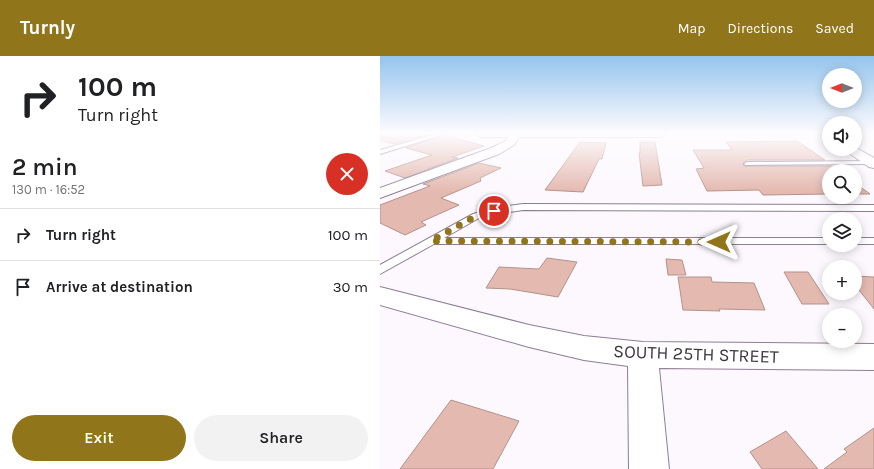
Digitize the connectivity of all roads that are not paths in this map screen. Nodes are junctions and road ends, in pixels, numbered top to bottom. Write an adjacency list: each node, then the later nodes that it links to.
1 (491, 153): 5 (street)
2 (860, 156): 4 (street)
3 (747, 164): 4 (lane)
4 (873, 164)
5 (380, 193)
6 (874, 208): 7 (lane)
7 (431, 241): 8 (lane); 11 (lane)
8 (822, 241)
9 (862, 241): 10 (lane)
10 (874, 241)
11 (380, 270)
12 (380, 296): 13 (street, SOUTH 25TH STREET)
13 (643, 356): 14 (street, SOUTH 25TH STREET); 15 (street)
14 (874, 357)
15 (649, 469)

